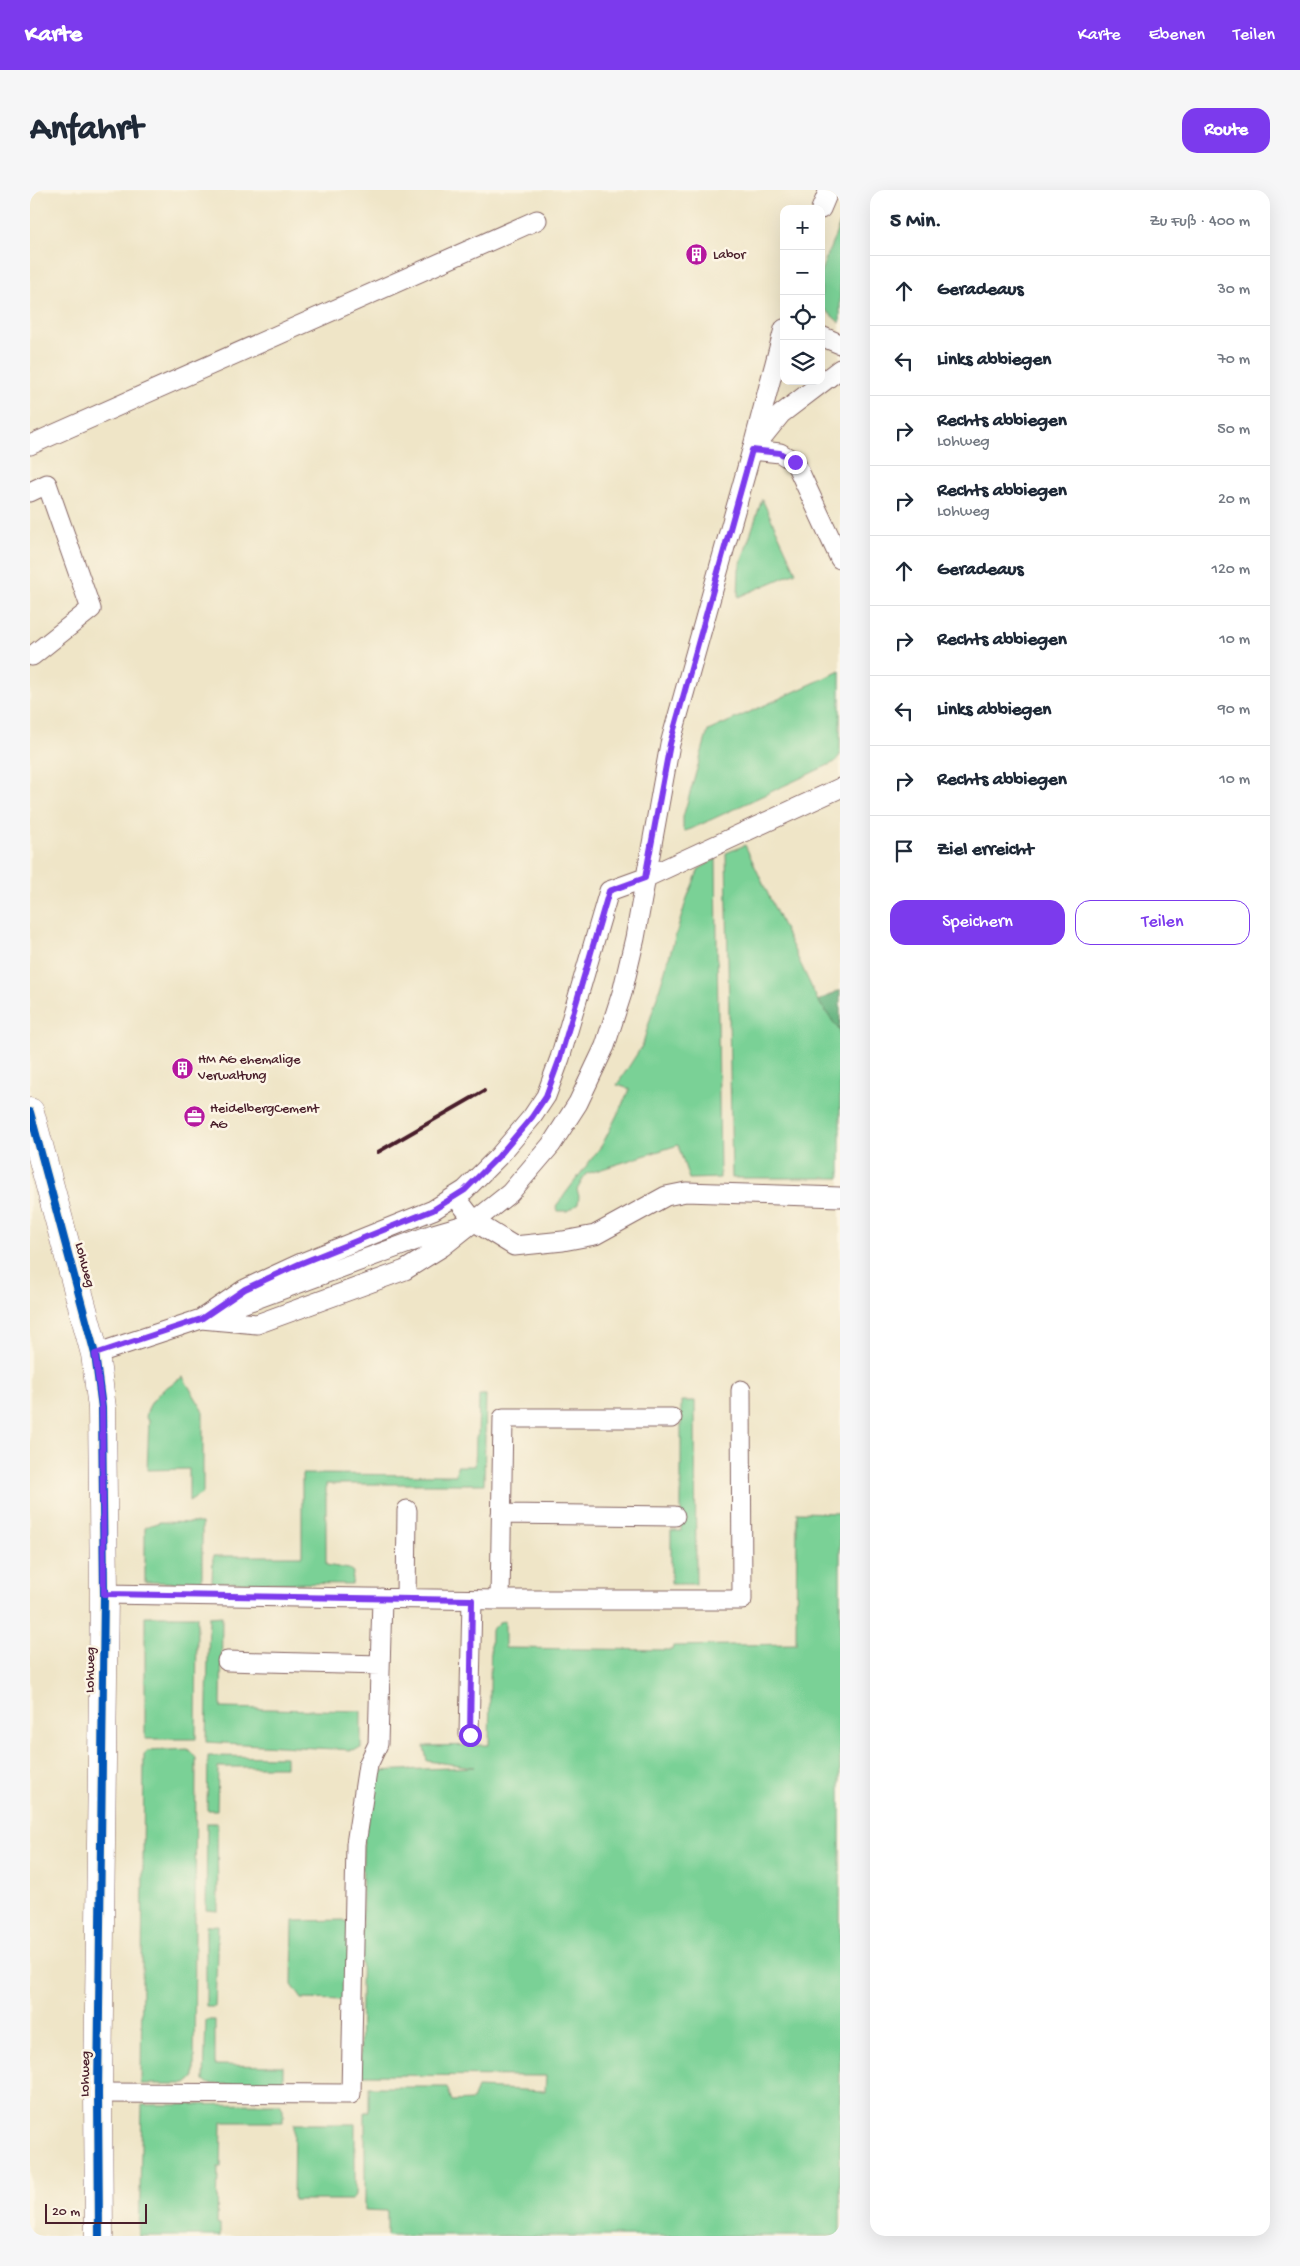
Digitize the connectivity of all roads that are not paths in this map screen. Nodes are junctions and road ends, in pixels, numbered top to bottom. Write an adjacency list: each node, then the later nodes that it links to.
1 (829, 190): 2 (lane)
2 (823, 205)
3 (536, 220): 8 (lane)
4 (825, 338): 6 (lane)
5 (781, 340): 9 (lane)
6 (840, 344)
7 (840, 369): 9 (lane)
8 (30, 445)
9 (752, 450): 11 (lane); 14 (lane)
10 (30, 492): 12 (lane)
11 (840, 559)
12 (32, 656)
13 (840, 788): 14 (lane)
14 (645, 878): 16 (lane); 18 (lane)
15 (30, 1112): 20 (street, Lohweg)
16 (455, 1196): 18 (lane); 19 (lane)
17 (840, 1197): 18 (lane)
18 (475, 1222): 19 (lane); 19 (lane)
19 (201, 1319): 20 (lane)
20 (95, 1354): 26 (street, Lohweg)
21 (741, 1390): 30 (lane)
22 (672, 1418): 24 (lane)
23 (407, 1510): 28 (lane)
24 (502, 1514): 25 (lane); 30 (lane)
25 (675, 1516)
26 (104, 1594): 27 (lane); 34 (street, Lohweg)
27 (382, 1598): 28 (lane); 32 (lane)
28 (406, 1599): 29 (lane)
29 (472, 1600): 30 (lane); 33 (lane)
30 (500, 1600)
31 (227, 1661): 32 (lane)
32 (380, 1665): 34 (lane)
33 (470, 1735)
34 (98, 2093): 35 (street, Lohweg)
35 (99, 2236)

